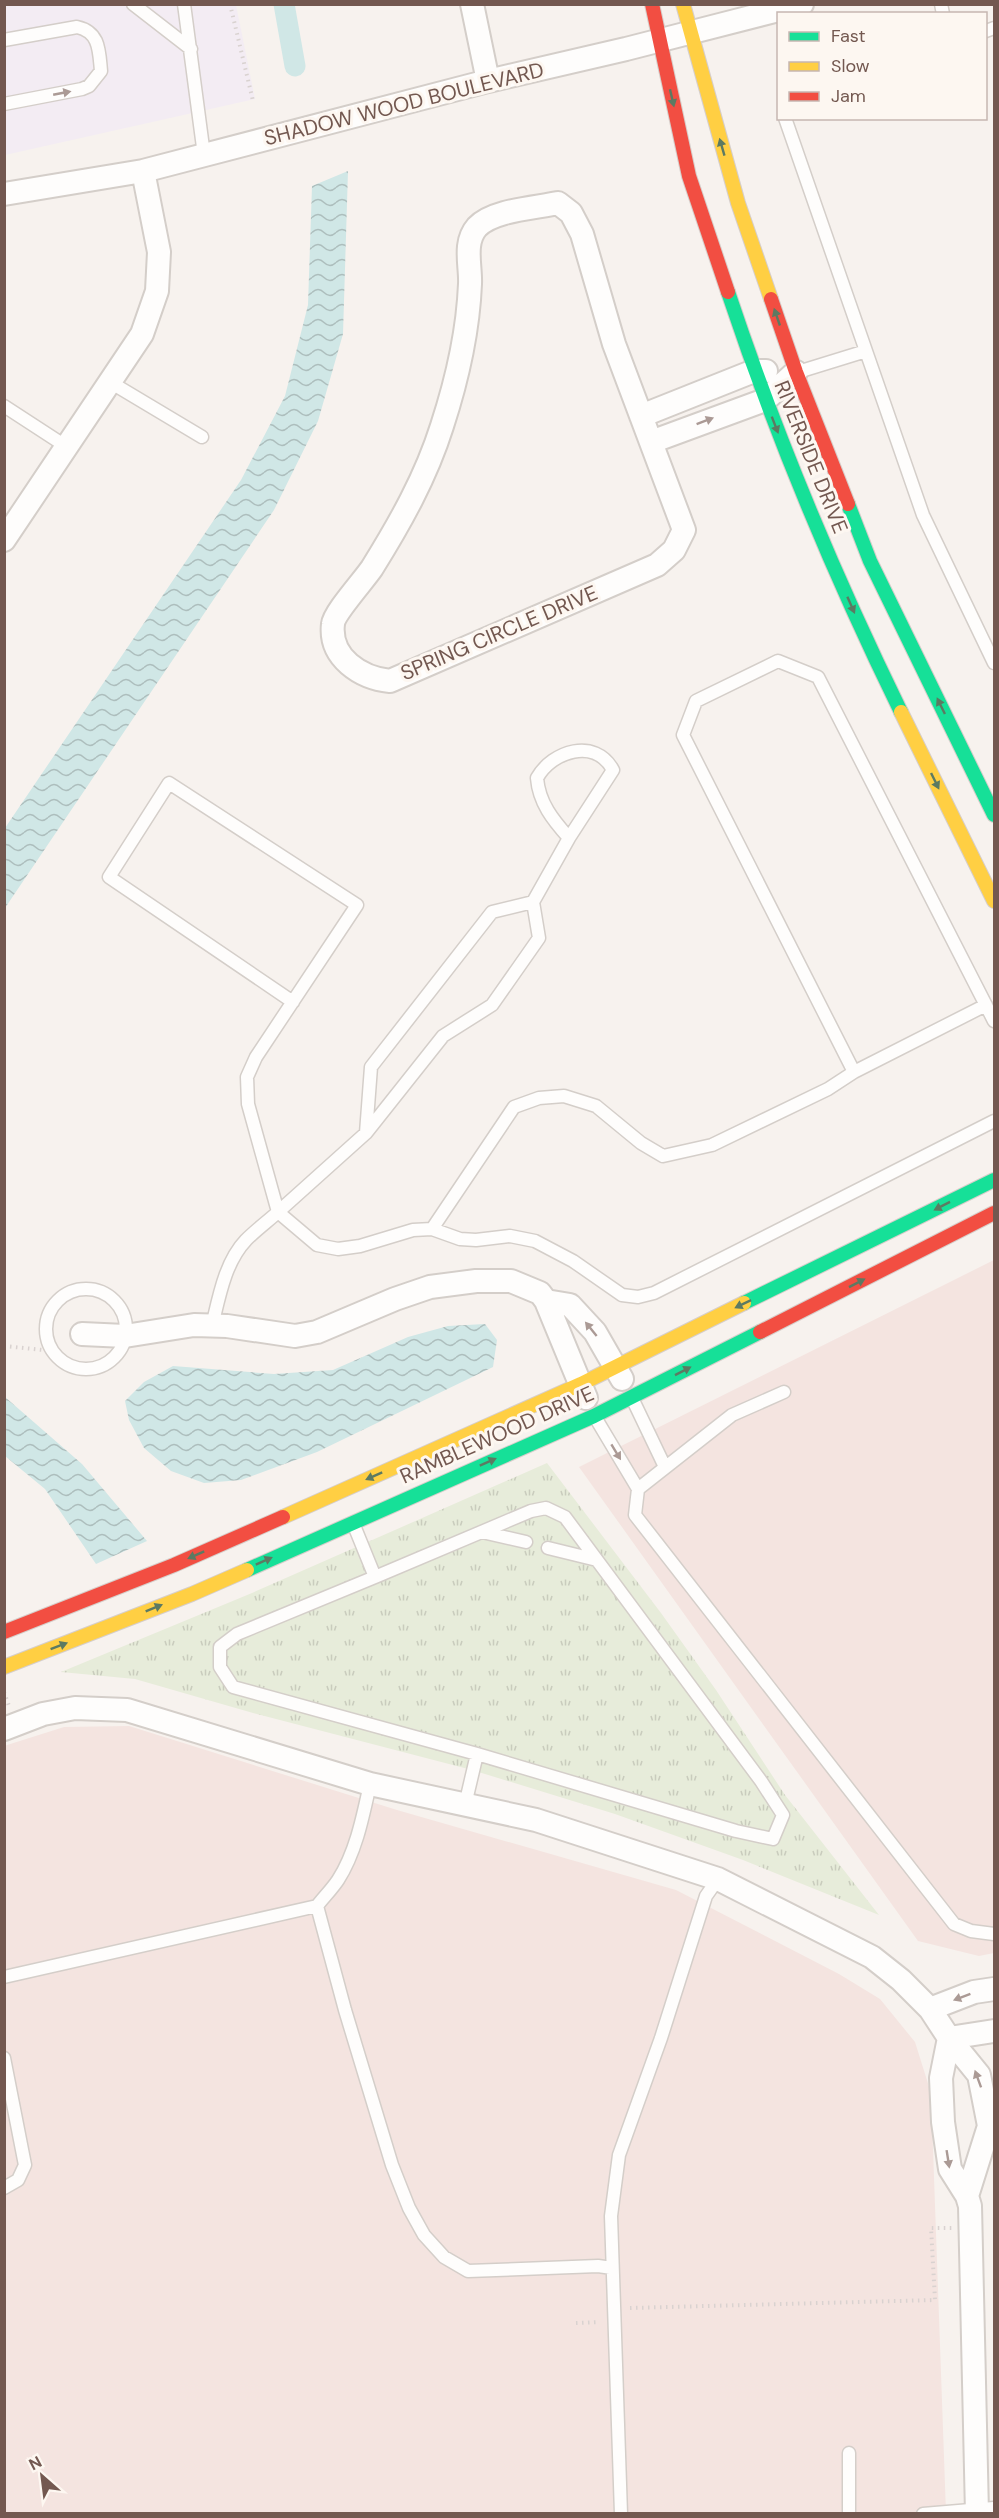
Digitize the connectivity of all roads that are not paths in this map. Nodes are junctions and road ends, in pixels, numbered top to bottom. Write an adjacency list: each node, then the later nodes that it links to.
1 (133, 4): 10 (lane)
2 (184, 4): 10 (lane)
3 (472, 4): 11 (street)
4 (651, 4): 9 (street, RIVERSIDE DRIVE)
5 (683, 4): 7 (street, RIVERSIDE DRIVE)
6 (802, 4): 7 (street, SHADOW WOOD BOULEVARD)
7 (691, 32): 9 (street, SHADOW WOOD BOULEVARD); 19 (street, RIVERSIDE DRIVE, one-way to 7)
8 (4, 40): 12 (lane, one-way to 8)
9 (658, 41): 11 (street, SHADOW WOOD BOULEVARD); 18 (street, RIVERSIDE DRIVE, one-way to 18)
10 (191, 49): 14 (lane)
11 (488, 81): 14 (street, SHADOW WOOD BOULEVARD)
12 (4, 104)
13 (785, 120): 17 (lane)
14 (204, 155): 15 (street, SHADOW WOOD BOULEVARD)
15 (143, 171): 16 (street, SHADOW WOOD BOULEVARD); 20 (street)
16 (4, 194)
17 (866, 351): 19 (lane); 28 (lane)
18 (754, 371): 19 (street); 21 (street, RIVERSIDE DRIVE); 23 (street)
19 (796, 372): 21 (street); 29 (street, RIVERSIDE DRIVE, one-way to 19)
20 (110, 382): 24 (lane); 26 (street)
21 (765, 400): 25 (street, one-way to 21); 31 (street, RIVERSIDE DRIVE, one-way to 31)
22 (4, 406): 26 (lane)
23 (641, 416): 25 (street, SPRING CIRCLE DRIVE); 25 (street, SPRING CIRCLE DRIVE)
24 (202, 437)
25 (651, 442)
26 (67, 447): 27 (street)
27 (4, 540)
28 (994, 663)
29 (994, 815)
30 (569, 838): 30 (lane); 32 (lane)
31 (994, 901)
32 (533, 902): 38 (lane); 38 (lane)
33 (293, 1002): 33 (lane); 40 (lane)
34 (986, 1005): 35 (lane); 36 (lane); 36 (lane)
35 (994, 1021)
36 (854, 1072): 42 (lane)
37 (994, 1121): 42 (lane)
38 (366, 1133): 40 (lane)
39 (994, 1180): 47 (street, RAMBLEWOOD DRIVE, one-way to 47)
40 (278, 1212): 42 (lane); 44 (lane)
41 (994, 1213): 50 (street, RAMBLEWOOD DRIVE, one-way to 41)
42 (432, 1229)
43 (546, 1301): 44 (street); 47 (street, one-way to 43); 48 (street)
44 (212, 1326): 46 (street)
45 (81, 1334): 46 (street)
46 (125, 1336): 46 (lane)
47 (616, 1367): 48 (street, RAMBLEWOOD DRIVE); 50 (street)
48 (581, 1384): 51 (street); 60 (street, RAMBLEWOOD DRIVE, one-way to 60)
49 (784, 1392): 52 (lane)
50 (631, 1397): 51 (street, RAMBLEWOOD DRIVE); 52 (lane)
51 (594, 1416): 53 (lane, one-way to 53); 54 (street, RAMBLEWOOD DRIVE, one-way to 51)
52 (665, 1467): 53 (lane)
53 (638, 1489): 68 (lane)
54 (352, 1522): 59 (lane); 61 (street, RAMBLEWOOD DRIVE, one-way to 54)
55 (482, 1532): 56 (lane); 58 (lane); 59 (lane)
56 (526, 1542)
57 (548, 1548): 58 (lane)
58 (597, 1560): 63 (lane)
59 (375, 1577): 63 (lane)
60 (4, 1632)
61 (4, 1668)
62 (7, 1720): 64 (street)
63 (477, 1754): 65 (lane)
64 (370, 1784): 65 (street); 67 (lane)
65 (465, 1805): 66 (street)
66 (718, 1879): 71 (street); 77 (lane)
67 (317, 1906): 69 (lane); 77 (lane)
68 (994, 1934)
69 (4, 1977)
70 (994, 1989): 71 (street, one-way to 71)
71 (930, 2009): 73 (street)
72 (994, 2031): 73 (street)
73 (949, 2038): 76 (street, one-way to 76); 76 (street, one-way to 73)
74 (4, 2058): 75 (lane)
75 (4, 2188)
76 (967, 2196): 79 (street)
77 (612, 2268): 80 (lane)
78 (849, 2453): 81 (lane)
79 (983, 2510): 82 (lane)
80 (621, 2514)
81 (849, 2514)
82 (923, 2514)

